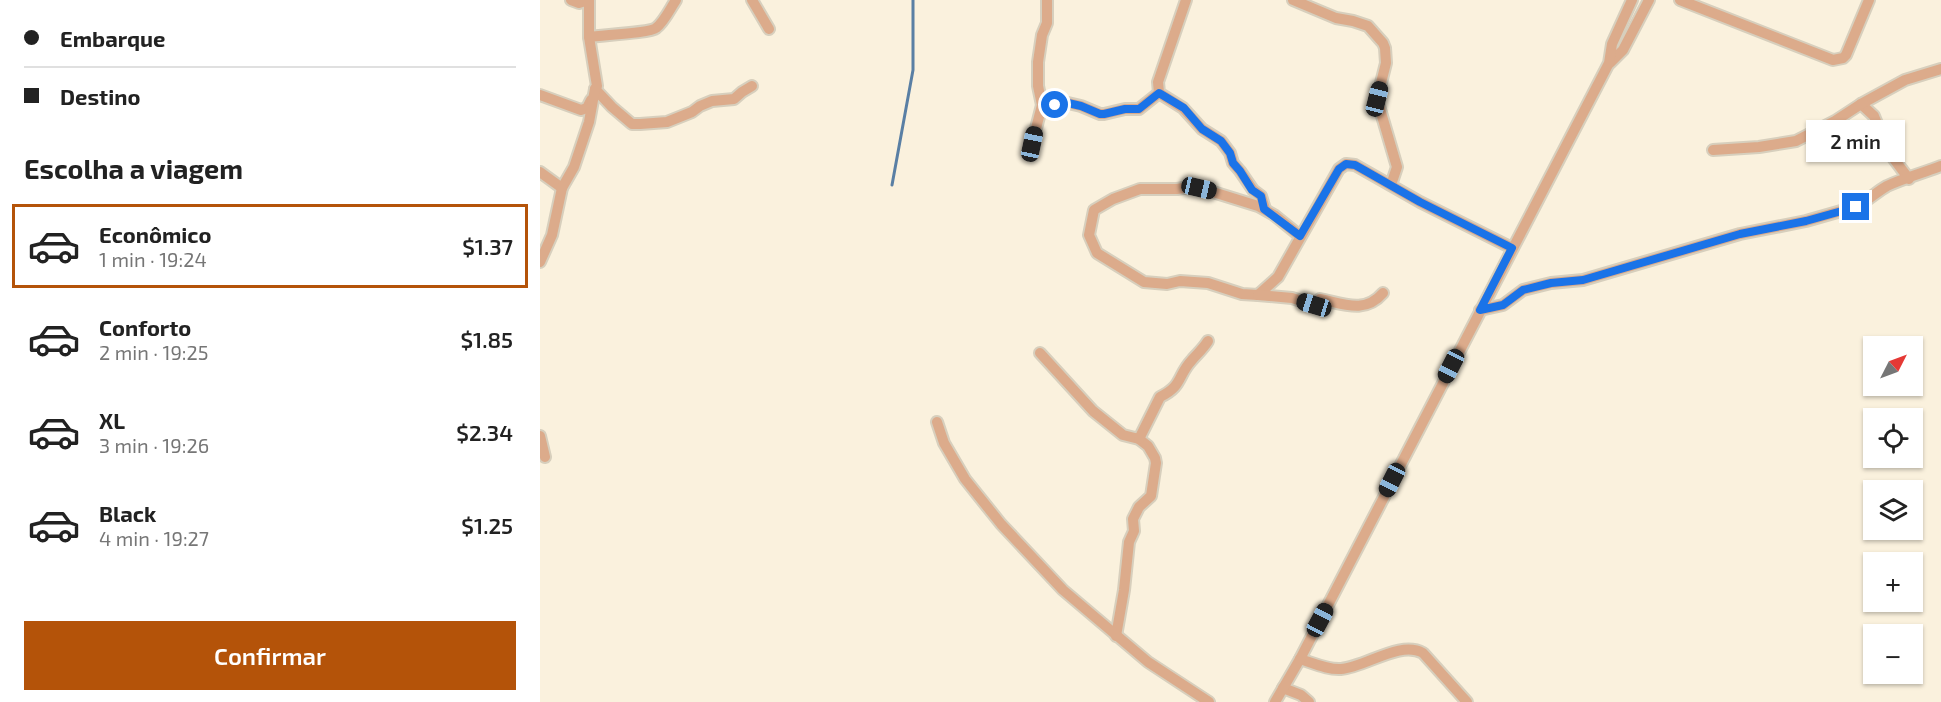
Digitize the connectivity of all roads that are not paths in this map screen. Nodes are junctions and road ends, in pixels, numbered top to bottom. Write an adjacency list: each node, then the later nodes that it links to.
1 (571, 0): 12 (street)
2 (676, 0): 12 (street)
3 (752, 0): 11 (street)
4 (1047, 0): 20 (street)
5 (1186, 0): 17 (street)
6 (1293, 0): 26 (street)
7 (1632, 0): 13 (street)
8 (1648, 0): 13 (street)
9 (1680, 0): 10 (street)
10 (1869, 0)
11 (769, 29)
12 (589, 36): 15 (street)
13 (1609, 63): 30 (street)
14 (1941, 69): 19 (street)
15 (595, 85): 16 (street); 18 (street); 27 (street)
16 (752, 86)
17 (1159, 93): 20 (street); 28 (street)
18 (540, 95)
19 (1861, 104): 22 (street); 25 (street)
20 (1042, 105): 21 (street)
21 (1032, 144)
22 (1713, 150)
23 (1941, 166): 25 (street)
24 (540, 172): 27 (street)
25 (1909, 179): 34 (street)
26 (1391, 185): 29 (street); 30 (street)
27 (562, 188): 31 (street)
28 (1264, 209): 29 (street); 33 (street)
29 (1300, 236): 33 (street)
30 (1512, 248): 34 (street)
31 (540, 262)
32 (1383, 293): 33 (street)
33 (1258, 295)
34 (1480, 310): 42 (street)
35 (1208, 341): 39 (street)
36 (1041, 353): 39 (street)
37 (937, 422): 41 (street)
38 (540, 436): 40 (street)
39 (1139, 440): 41 (street)
40 (545, 457)
41 (1116, 636): 44 (street)
42 (1300, 659): 43 (street); 47 (street)
43 (1283, 688): 45 (street); 46 (street)
44 (1209, 702)
45 (1275, 702)
46 (1309, 702)
47 (1467, 702)

